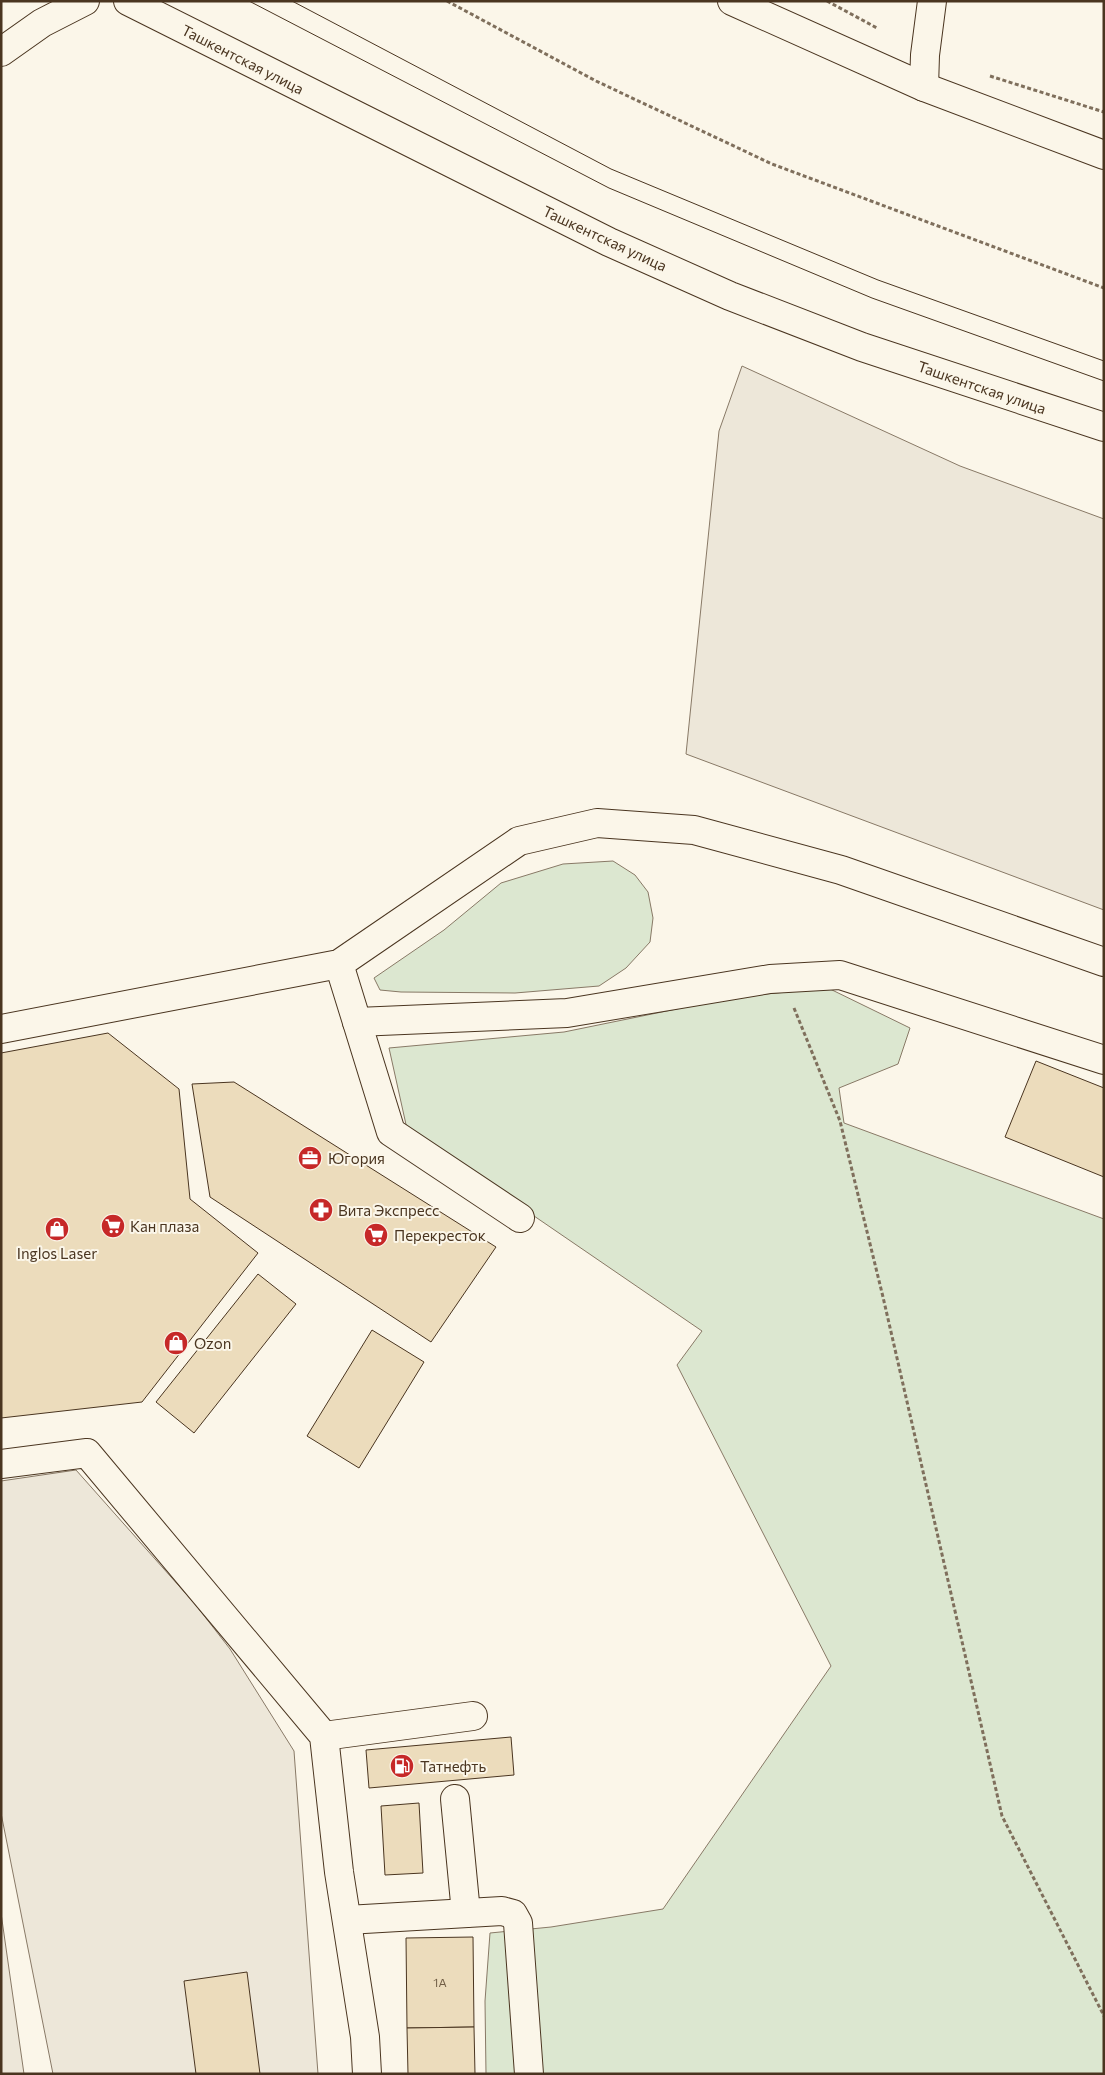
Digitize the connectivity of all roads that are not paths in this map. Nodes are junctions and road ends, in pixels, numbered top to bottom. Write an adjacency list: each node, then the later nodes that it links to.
1 (84, 1): 5 (main road)
2 (128, 1): 8 (main road, Ташкентская улица)
3 (932, 1): 6 (main road)
4 (734, 2): 6 (main road)
5 (1, 52)
6 (924, 87): 7 (main road)
7 (1104, 155)
8 (1104, 427)
9 (1104, 962): 10 (main road)
10 (339, 964): 11 (main road); 12 (main road)
11 (357, 1022): 13 (main road); 14 (main road)
12 (1, 1029)
13 (1104, 1060)
14 (520, 1218)
15 (1, 1464): 17 (main road)
16 (473, 1716): 17 (main road)
17 (324, 1736): 20 (main road)
18 (456, 1799): 19 (main road)
19 (466, 1913): 20 (main road); 22 (main road)
20 (347, 1920): 21 (main road)
21 (367, 2074)
22 (529, 2074)

